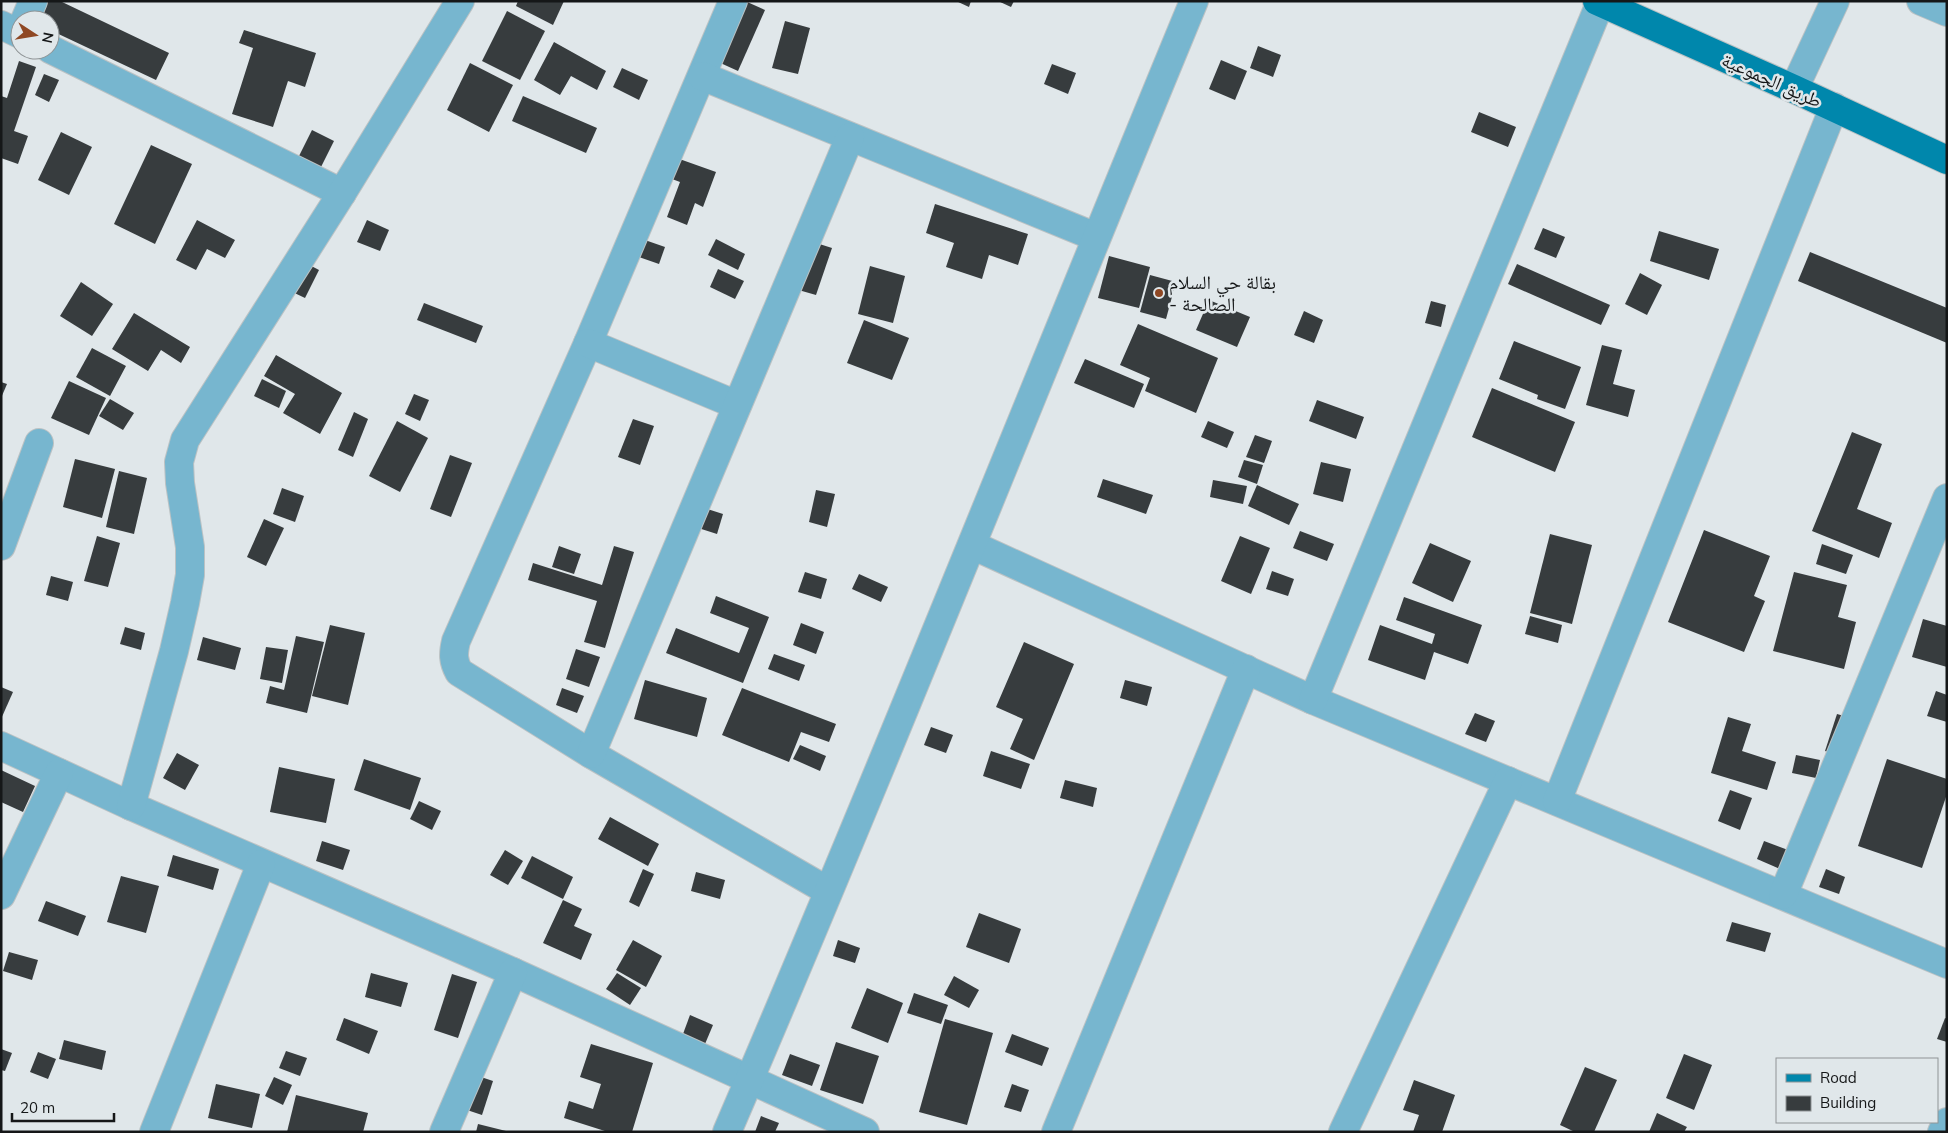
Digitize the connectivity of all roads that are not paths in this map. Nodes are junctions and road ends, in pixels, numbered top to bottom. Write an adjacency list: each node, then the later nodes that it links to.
1 (460, 1): 14 (street)
2 (733, 1): 9 (street)
3 (1194, 1): 15 (street)
4 (1921, 1): 7 (street)
5 (1599, 2): 10 (main road, طريق الجموعية); 23 (street)
6 (1829, 3): 10 (street)
7 (1947, 12)
8 (60, 54): 14 (street)
9 (702, 76): 12 (street); 16 (street)
10 (1794, 89): 11 (main road, طريق الجموعية)
11 (1834, 107): 13 (main road, طريق الجموعية); 28 (street)
12 (850, 137): 15 (street); 17 (street)
13 (1947, 160)
14 (342, 192): 29 (street)
15 (1096, 236): 20 (street)
16 (588, 343): 17 (street); 25 (street)
17 (737, 406): 25 (street)
18 (39, 443): 21 (street)
19 (1947, 498): 33 (street)
20 (972, 545): 22 (street); 31 (street)
21 (1, 546)
22 (1246, 670): 23 (street); 42 (street)
23 (1314, 700): 27 (street)
24 (1, 746): 26 (street)
25 (591, 754): 31 (street)
26 (59, 773): 29 (street); 32 (street)
27 (1508, 780): 28 (street); 43 (street)
28 (1557, 801): 33 (street)
29 (131, 806): 30 (street)
30 (262, 864): 35 (street); 38 (street)
31 (828, 891): 36 (street)
32 (1, 895)
33 (1783, 895): 34 (street)
34 (1947, 964)
35 (514, 972): 36 (street); 39 (street)
36 (750, 1079): 40 (street); 41 (street)
37 (1947, 1122): 44 (street)
38 (154, 1132)
39 (444, 1132)
40 (727, 1132)
41 (865, 1132)
42 (1056, 1132)
43 (1343, 1132)
44 (1942, 1132)

